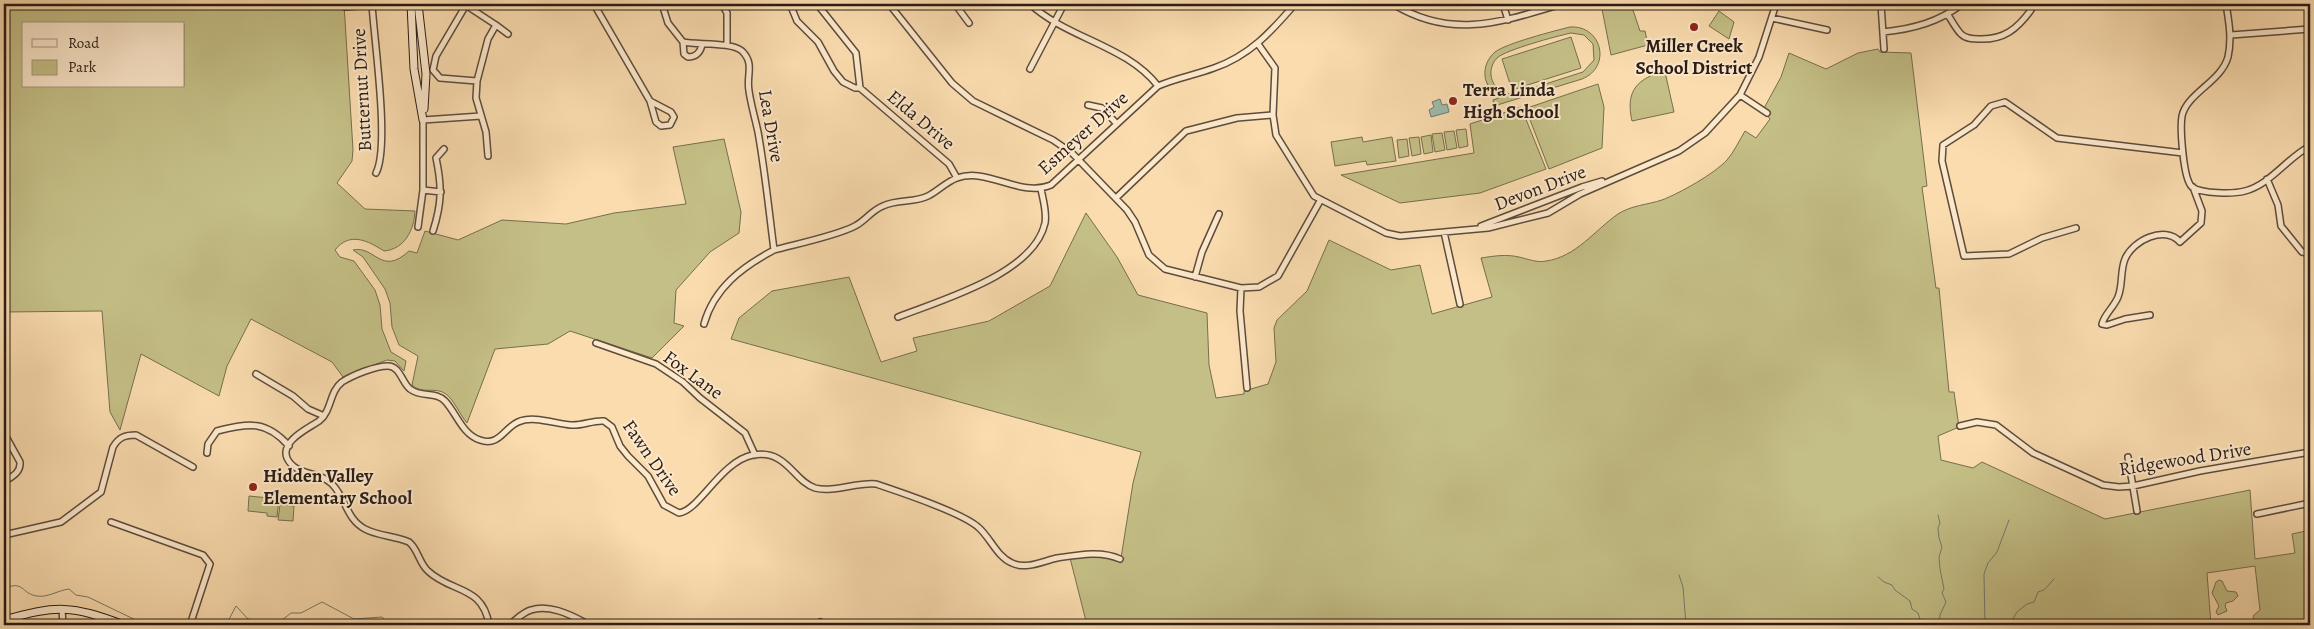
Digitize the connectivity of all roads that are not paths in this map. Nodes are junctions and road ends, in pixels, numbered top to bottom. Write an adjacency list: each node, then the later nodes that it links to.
1 (372, 4): 25 (street); 60 (street, Butternut Drive)
2 (411, 4): 53 (street)
3 (418, 4): 53 (street)
4 (465, 4): 32 (street); 44 (street)
5 (583, 4): 24 (street)
6 (662, 4): 38 (street)
7 (722, 4): 39 (street)
8 (790, 4): 46 (street, Elda Drive)
9 (818, 4): 46 (street, Elda Drive)
10 (889, 4): 59 (street)
11 (955, 4): 31 (street)
12 (1030, 4): 30 (street)
13 (1064, 4): 30 (street)
14 (1295, 4): 40 (street, Esmeyer Drive)
15 (1393, 4): 29 (street)
16 (1503, 4): 29 (street)
17 (1562, 4): 29 (street)
18 (1776, 4): 28 (street, Devon Drive)
19 (1881, 4): 35 (street)
20 (1962, 4): 27 (street)
21 (2151, 4): 22 (street)
22 (2175, 4)
23 (2226, 4): 37 (street)
24 (597, 5): 48 (street)
25 (344, 7)
26 (2031, 10): 27 (street)
27 (1948, 14): 35 (street)
28 (1772, 18): 34 (street); 47 (street, Devon Drive)
29 (1508, 20)
30 (1054, 22): 43 (street); 45 (street)
31 (969, 23)
32 (496, 25): 36 (street); 44 (street)
33 (2310, 29): 37 (street)
34 (1827, 30)
35 (1883, 32): 42 (street)
36 (508, 34)
37 (2231, 35): 57 (street)
38 (683, 42): 41 (street); 41 (street)
39 (727, 44): 41 (street); 76 (street, Lea Drive)
40 (1258, 44): 45 (street, Esmeyer Drive); 51 (street, Devon Drive)
41 (702, 45)
42 (1884, 49)
43 (1030, 68)
44 (477, 81): 52 (street)
45 (1158, 86): 54 (street, Esmeyer Drive)
46 (860, 88): 62 (street, Elda Drive)
47 (1740, 95): 50 (street); 61 (street, Devon Drive)
48 (650, 101): 48 (street)
49 (1088, 104): 54 (street)
50 (1767, 113)
51 (1273, 115): 68 (street); 69 (street, Devon Drive)
52 (480, 116): 53 (street); 58 (street)
53 (423, 120): 66 (street)
54 (1118, 124): 59 (street, Esmeyer Drive)
55 (2310, 146): 63 (street)
56 (444, 149): 67 (street)
57 (2184, 153): 64 (street); 72 (street)
58 (488, 156)
59 (1079, 160): 65 (street, Esmeyer Drive); 68 (street)
60 (376, 173)
61 (1620, 177): 73 (street, Devon Drive); 73 (street, Devon Drive)
62 (957, 178): 65 (street, Esmeyer Drive); 76 (street)
63 (2267, 179): 64 (street); 77 (street)
64 (2193, 187): 81 (street)
65 (1041, 189): 82 (street)
66 (422, 190): 67 (street); 71 (street)
67 (441, 192): 74 (street)
68 (1116, 198): 78 (street)
69 (1320, 201): 75 (street, Devon Drive); 79 (street)
70 (1219, 214): 78 (street)
71 (418, 227)
72 (2076, 228)
73 (1471, 230): 75 (street, Devon Drive)
74 (433, 231)
75 (1444, 232): 80 (street)
76 (774, 250): 83 (street)
77 (2310, 250)
78 (1195, 277): 79 (street)
79 (1241, 288): 86 (street)
80 (1460, 304)
81 (2150, 314)
82 (898, 317)
83 (704, 324)
84 (596, 343): 93 (street, Fox Lane)
85 (256, 374): 87 (street)
86 (1247, 388)
87 (324, 416): 90 (street, Fawn Drive); 93 (street, Fawn Drive)
88 (1960, 426): 97 (street, Ridgewood Drive)
89 (4, 433): 96 (street)
90 (289, 446): 92 (street); 111 (street)
91 (2310, 452): 97 (street, Ridgewood Drive)
92 (207, 453)
93 (755, 455): 103 (street)
94 (2128, 457): 97 (street)
95 (193, 467): 102 (street)
96 (4, 482)
97 (2133, 486): 99 (street)
98 (2310, 504): 100 (street)
99 (2138, 511)
100 (2257, 514)
101 (111, 522): 110 (street)
102 (4, 535)
103 (1120, 559)
104 (62, 609): 105 (street); 108 (street); 109 (street)
105 (4, 620)
106 (584, 622): 112 (street)
107 (820, 622): 113 (street)
108 (63, 625)
109 (124, 625)
110 (190, 625)
111 (489, 625)
112 (509, 625)
113 (814, 625)

